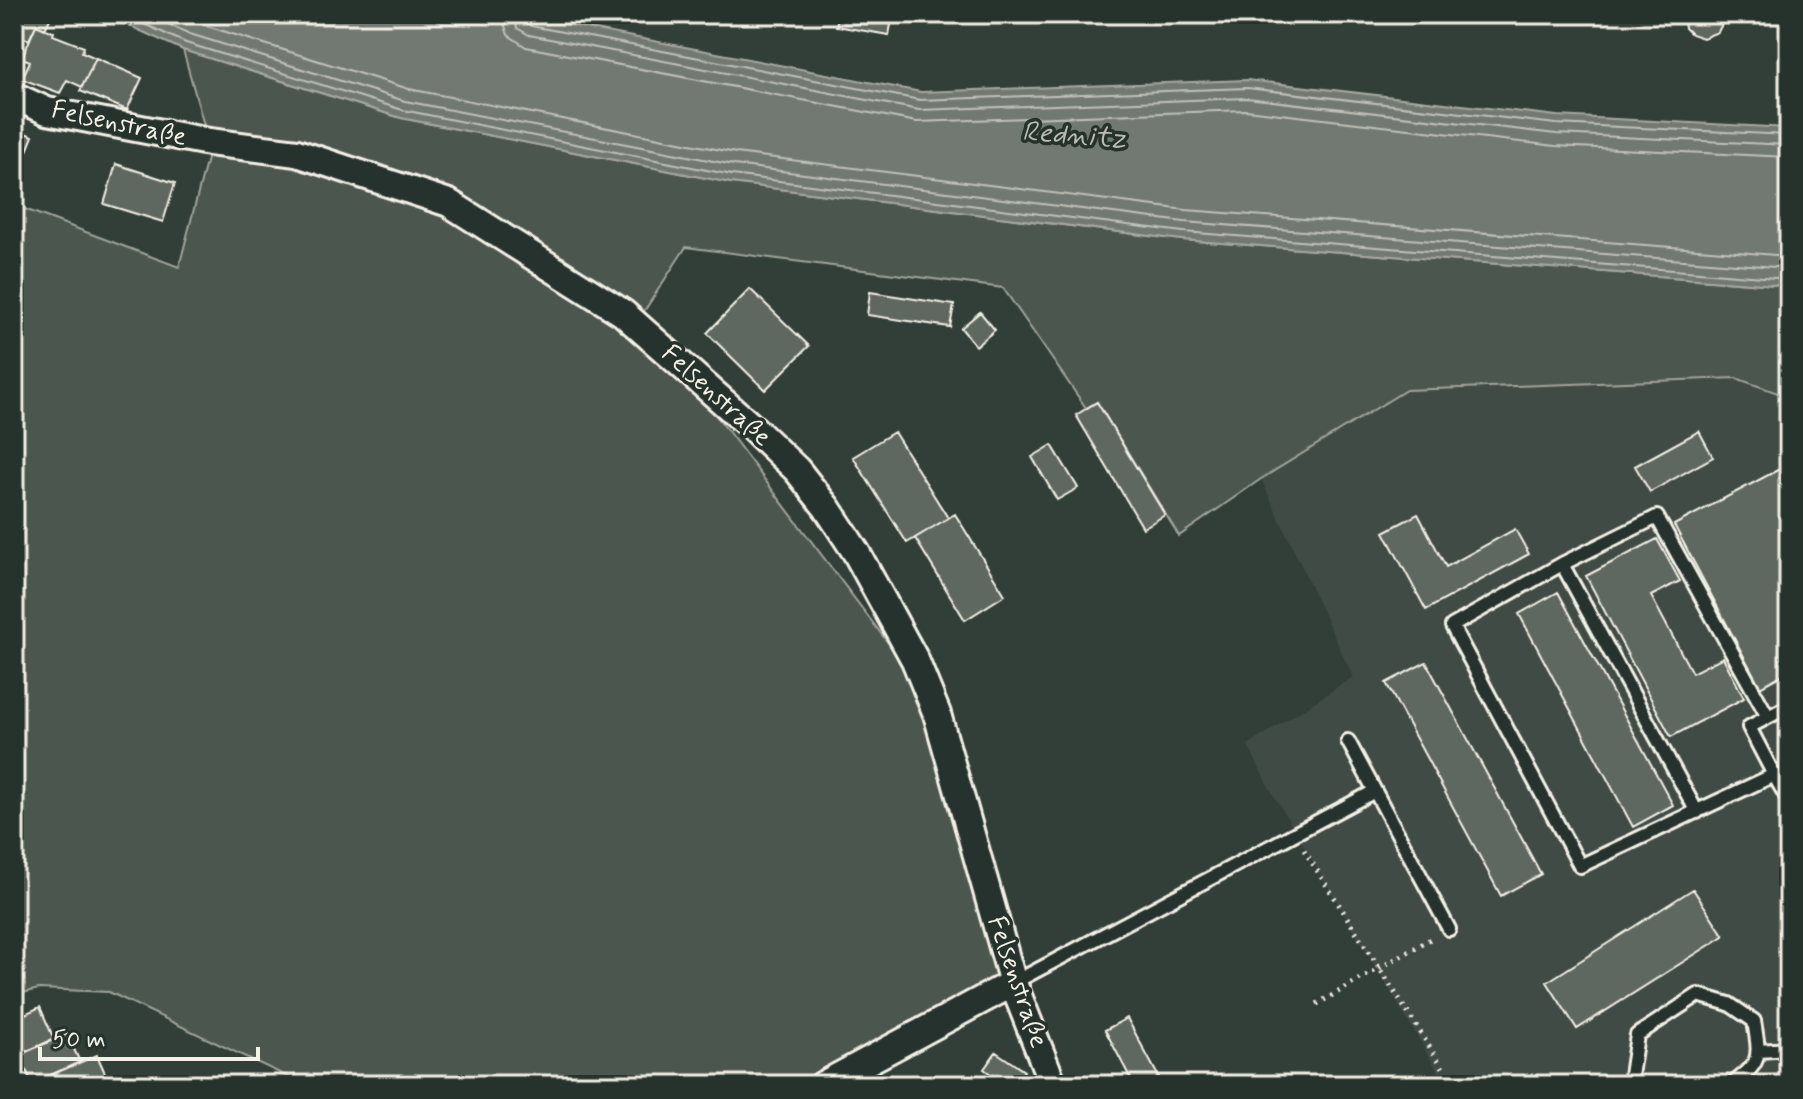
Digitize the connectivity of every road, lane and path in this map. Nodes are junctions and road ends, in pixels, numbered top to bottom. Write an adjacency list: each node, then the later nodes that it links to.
1 (14, 96): 13 (street, Felsenstraße)
2 (1562, 564): 4 (lane); 9 (lane); 9 (lane)
3 (1789, 706): 4 (lane)
4 (1768, 717): 6 (lane)
5 (1348, 741): 7 (lane)
6 (1774, 775): 8 (lane); 9 (lane)
7 (1375, 791): 10 (lane); 11 (lane)
8 (1789, 801)
9 (1697, 812)
10 (1294, 834): 12 (path); 13 (lane)
11 (1449, 929): 12 (path)
12 (1380, 968): 14 (path); 19 (path)
13 (1013, 983): 17 (street); 18 (street, Felsenstraße)
14 (1317, 1004)
15 (1789, 1049): 16 (lane)
16 (1759, 1051): 20 (lane); 21 (lane)
17 (823, 1085)
18 (1053, 1085)
19 (1454, 1085)
20 (1631, 1085)
21 (1731, 1085)

